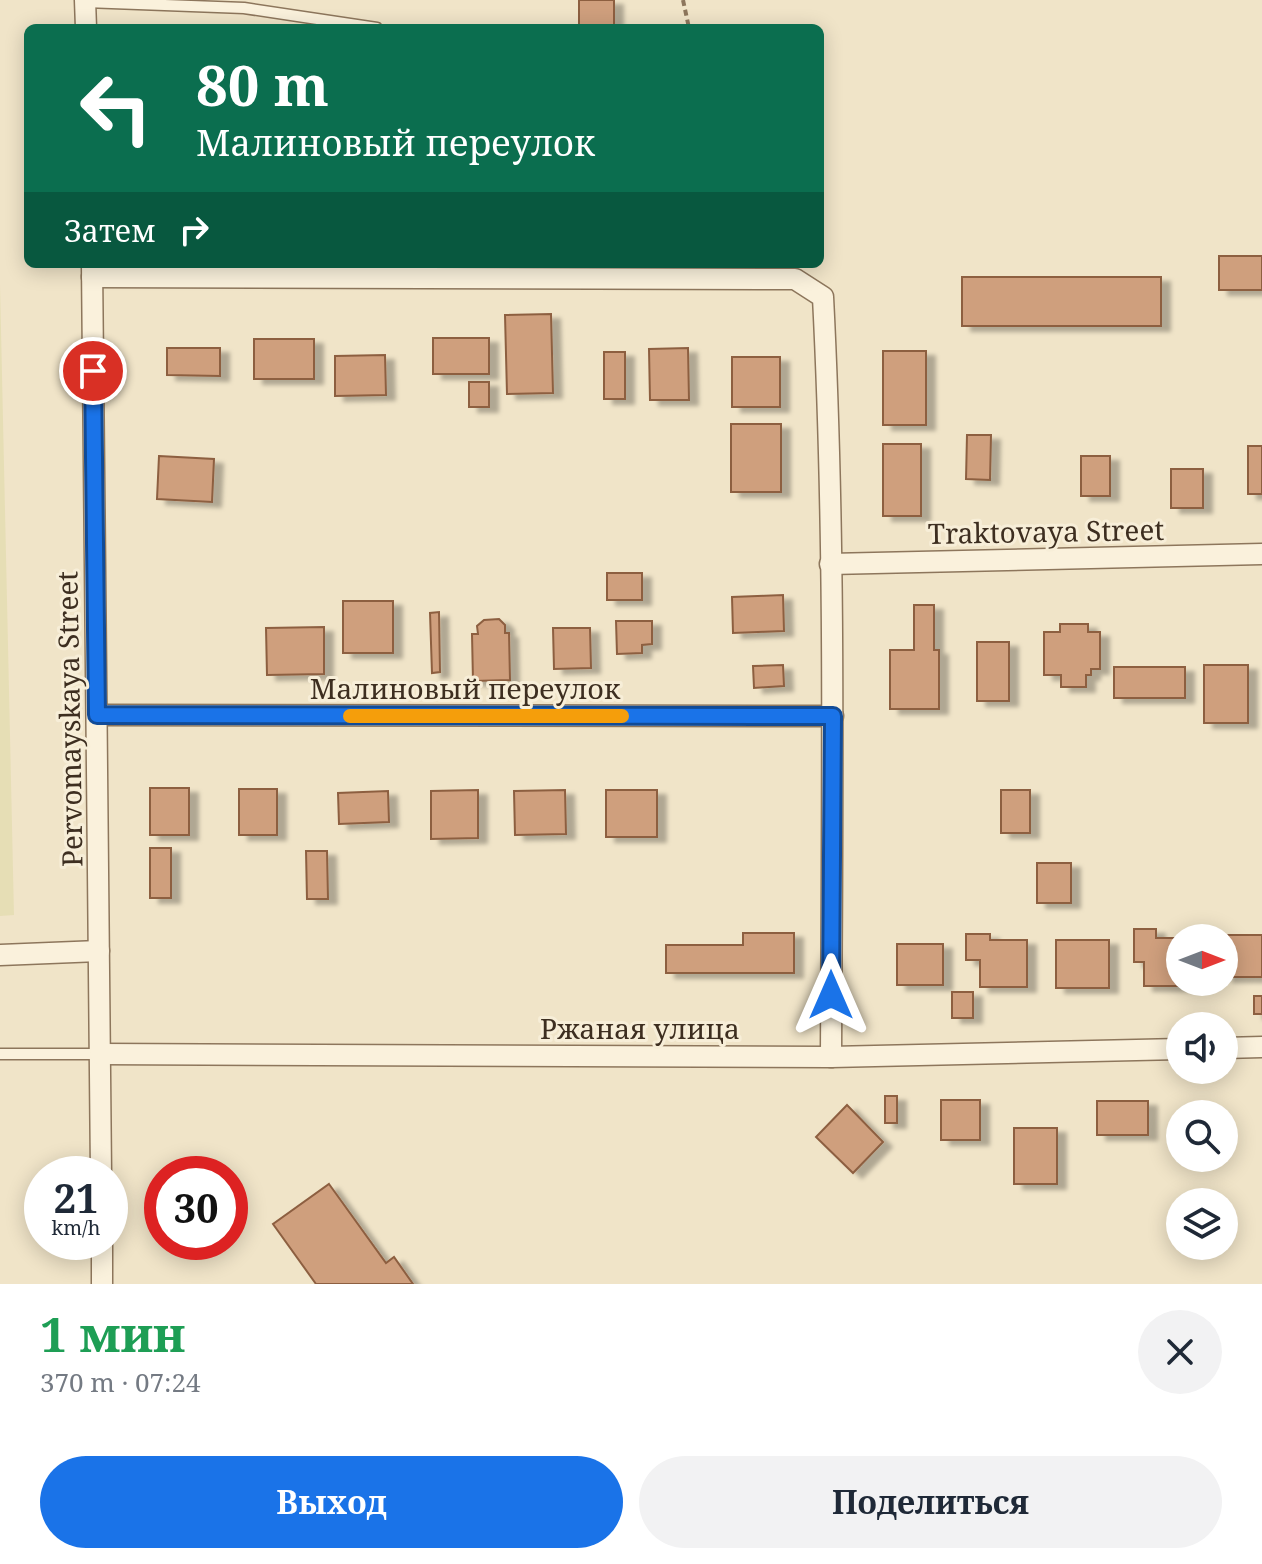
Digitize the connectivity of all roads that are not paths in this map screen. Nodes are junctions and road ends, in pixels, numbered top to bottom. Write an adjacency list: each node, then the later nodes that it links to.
1 (85, 1): 2 (street); 3 (lane)
2 (86, 24)
3 (350, 24)
4 (92, 270): 6 (street); 7 (street, Pervomayskaya Street)
5 (1262, 554): 6 (street, Traktovaya Street)
6 (830, 564): 8 (street)
7 (97, 715): 8 (street, Малиновый переулок); 9 (street, Pervomayskaya Street)
8 (833, 716): 16 (street)
9 (99, 951): 10 (street); 15 (street, Pervomayskaya Street)
10 (0, 955)
11 (1262, 1047): 12 (street)
12 (1238, 1048)
13 (1166, 1049): 16 (street, Ржаная улица)
14 (0, 1054): 15 (lane)
15 (100, 1054): 16 (street, Ржаная улица); 17 (street, Pervomayskaya Street)
16 (831, 1057)
17 (101, 1156)
18 (102, 1260): 19 (street)
19 (102, 1284)

